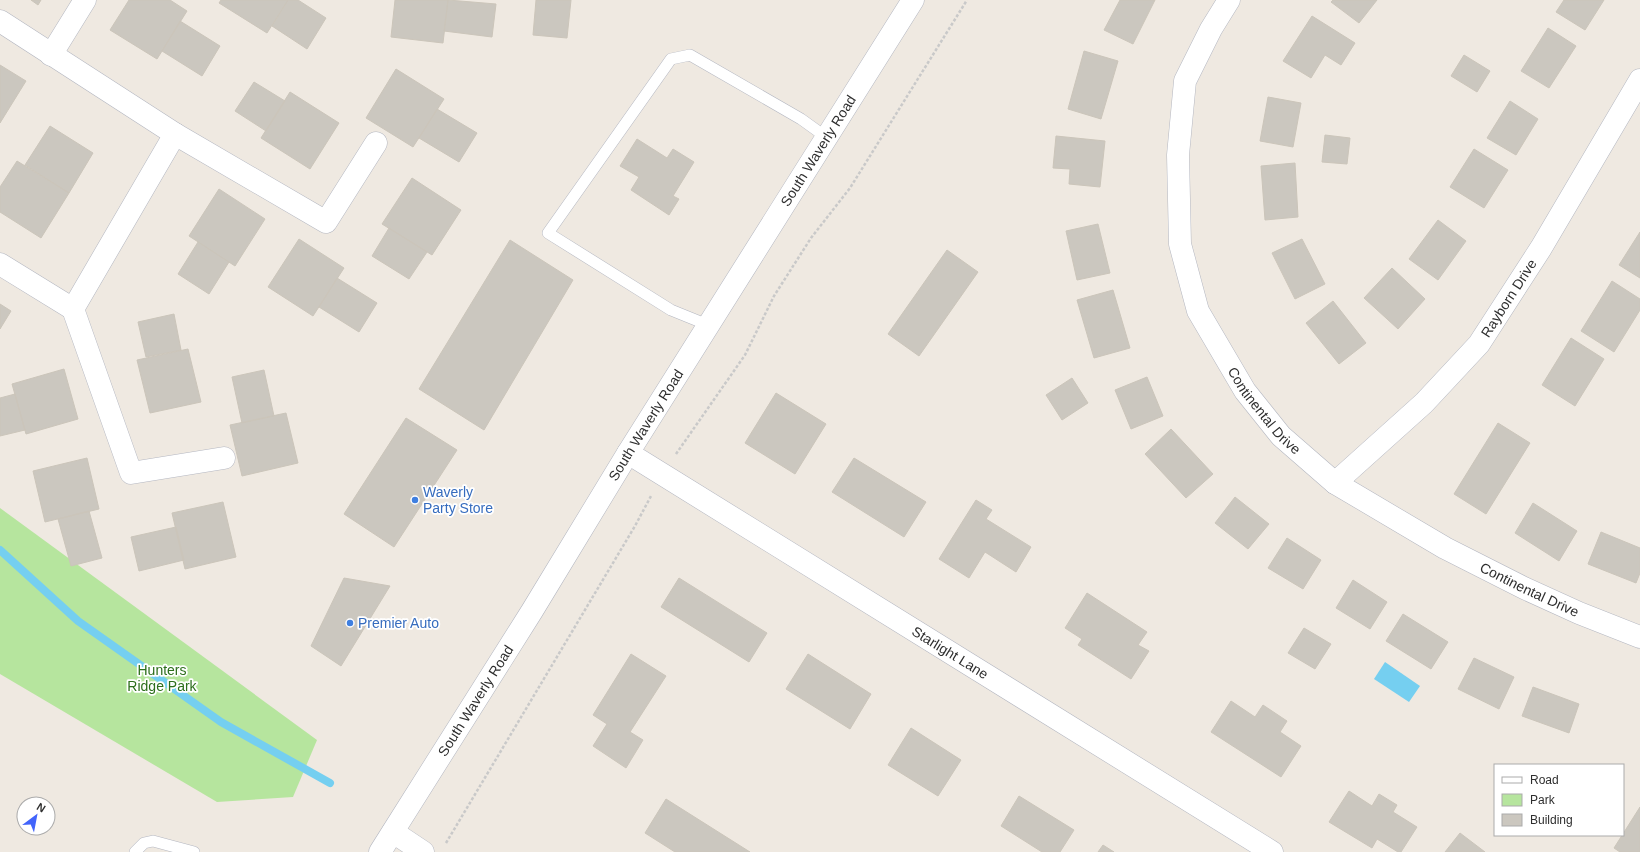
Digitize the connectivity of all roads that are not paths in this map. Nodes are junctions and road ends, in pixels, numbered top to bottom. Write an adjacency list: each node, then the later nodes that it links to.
1 (85, 0): 5 (street)
2 (913, 0): 8 (street, South Waverly Road)
3 (1229, 0): 15 (street, Continental Drive)
4 (0, 21): 5 (street)
5 (51, 55): 7 (street)
6 (1640, 80): 15 (street, Rayborn Drive)
7 (175, 134): 9 (street); 11 (street)
8 (826, 137): 12 (street, South Waverly Road); 12 (lane)
9 (376, 143)
10 (0, 264): 11 (street)
11 (73, 309): 14 (street)
12 (708, 325): 13 (street, South Waverly Road)
13 (628, 453): 17 (street, South Waverly Road); 22 (street, Starlight Lane)
14 (224, 458)
15 (1335, 483): 16 (street, Continental Drive)
16 (1640, 637)
17 (393, 832): 20 (street, South Waverly Road); 21 (street)
18 (135, 852): 19 (lane)
19 (194, 852)
20 (380, 852)
21 (424, 852)
22 (1272, 852)

